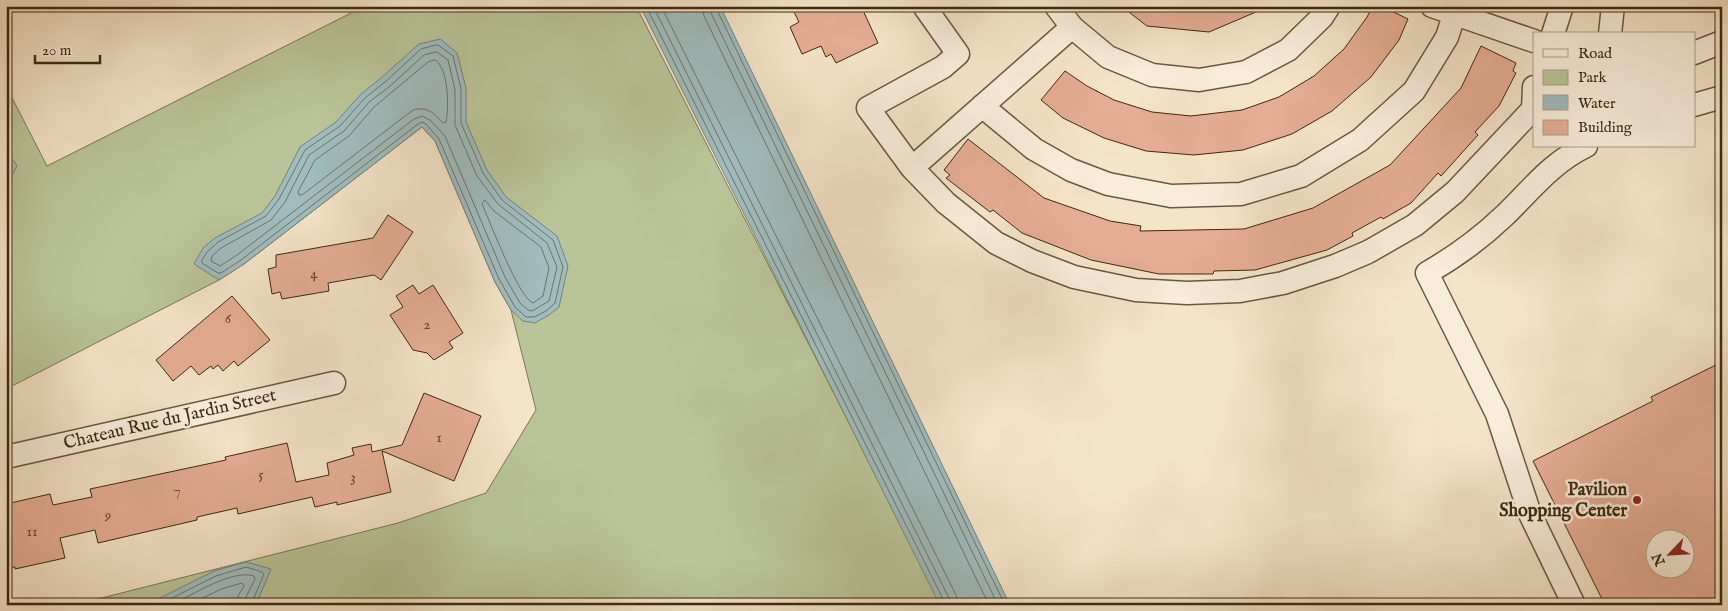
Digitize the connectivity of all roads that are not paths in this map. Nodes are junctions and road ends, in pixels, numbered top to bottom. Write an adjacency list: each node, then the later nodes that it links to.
1 (924, 6): 19 (street)
2 (1056, 6): 8 (street)
3 (1329, 6): 8 (street)
4 (1432, 6): 7 (street)
5 (1562, 6): 9 (street)
6 (1613, 6): 10 (street)
7 (1456, 10): 11 (street); 17 (street)
8 (1072, 27): 17 (street)
9 (1554, 32)
10 (1610, 32)
11 (1533, 41)
12 (1722, 42): 13 (street)
13 (1696, 51)
14 (1722, 97): 16 (street)
15 (1533, 103): 19 (street)
16 (1696, 104)
17 (982, 106): 19 (street)
18 (1583, 148): 22 (street)
19 (912, 168)
20 (334, 383): 21 (street, Chateau Rue du Jardin Street)
21 (6, 457)
22 (1574, 605)

